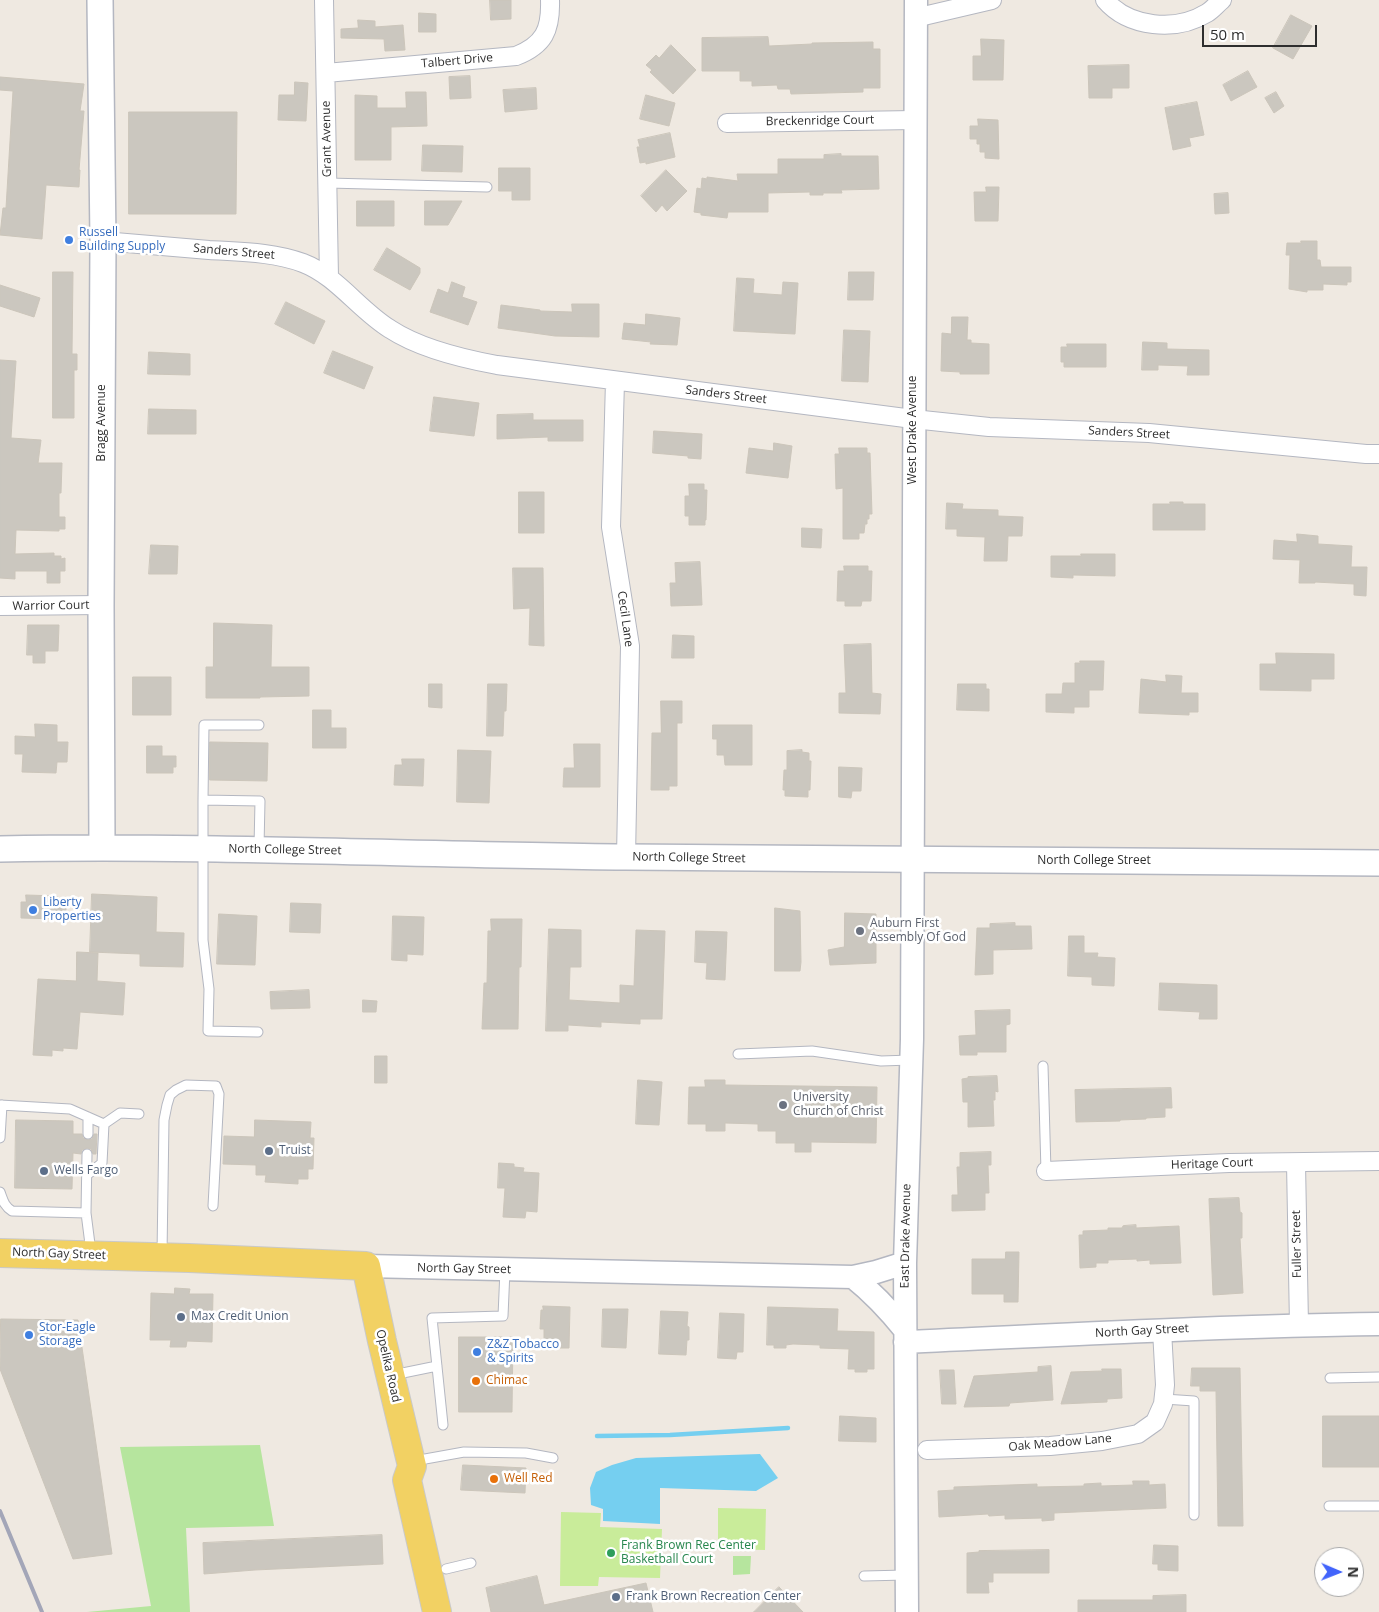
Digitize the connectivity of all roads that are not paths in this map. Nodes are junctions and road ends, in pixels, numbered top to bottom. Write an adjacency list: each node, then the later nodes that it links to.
1 (100, 0): 13 (main road, Bragg Avenue)
2 (324, 0): 8 (street, Grant Avenue)
3 (550, 0): 8 (street, Talbert Drive)
4 (992, 0): 7 (street)
5 (1105, 0): 6 (street)
6 (1222, 0)
7 (916, 9): 9 (street, West Drake Avenue)
8 (326, 73): 11 (street, Grant Avenue)
9 (914, 120): 10 (street, Breckenridge Court); 16 (street, West Drake Avenue)
10 (726, 123)
11 (328, 183): 12 (lane); 14 (street, Grant Avenue)
12 (487, 187)
13 (103, 241): 14 (street, Sanders Street); 18 (main road, Bragg Avenue)
14 (329, 277): 15 (street, Sanders Street)
15 (615, 381): 16 (street, Sanders Street); 26 (street, Cecil Lane)
16 (913, 419): 17 (street, Sanders Street); 27 (street, West Drake Avenue)
17 (1379, 454)
18 (101, 605): 19 (street, Warrior Court); 22 (main road, Bragg Avenue)
19 (0, 606)
20 (259, 725): 21 (lane)
21 (203, 800): 24 (lane); 25 (lane)
22 (102, 847): 23 (main road, North College Street); 24 (main road, North College Street)
23 (0, 849)
24 (203, 849): 25 (main road, North College Street); 29 (lane)
25 (259, 850): 26 (main road, North College Street)
26 (626, 857): 27 (main road, North College Street)
27 (912, 860): 28 (main road, North College Street); 31 (street, East Drake Avenue)
28 (1379, 864)
29 (258, 1032)
30 (738, 1054): 31 (lane)
31 (911, 1060): 51 (street, East Drake Avenue)
32 (1043, 1066): 42 (lane)
33 (1, 1105): 35 (lane); 38 (lane)
34 (139, 1114): 36 (lane)
35 (88, 1117): 36 (lane); 37 (lane)
36 (104, 1124): 43 (lane)
37 (88, 1134)
38 (0, 1138)
39 (87, 1154): 43 (lane)
40 (1379, 1161): 41 (street, Heritage Court)
41 (1296, 1163): 42 (street, Heritage Court); 56 (street, Fuller Street)
42 (1046, 1171)
43 (87, 1175): 46 (lane)
44 (0, 1192): 46 (lane)
45 (214, 1206): 50 (lane)
46 (86, 1212): 49 (lane)
47 (0, 1237): 48 (main road)
48 (13, 1253): 49 (main road, North Gay Street)
49 (91, 1255): 50 (main road, North Gay Street)
50 (162, 1257): 52 (main road, North Gay Street)
51 (905, 1263): 54 (street, North Gay Street); 58 (street, East Drake Avenue)
52 (366, 1266): 53 (street, North Gay Street); 60 (main road, Opelika Road)
53 (505, 1269): 54 (street, North Gay Street); 59 (lane)
54 (853, 1277): 58 (street)
55 (1379, 1324): 56 (street, North Gay Street)
56 (1299, 1325): 57 (street, North Gay Street)
57 (1162, 1330): 58 (street, North Gay Street); 63 (street, Oak Meadow Lane)
58 (905, 1336): 71 (street, East Drake Avenue)
59 (437, 1366): 60 (lane); 64 (lane)
60 (390, 1375): 67 (main road, Opelika Road)
61 (1379, 1377): 62 (lane)
62 (1330, 1378)
63 (1164, 1399): 65 (street, Oak Meadow Lane); 70 (lane)
64 (443, 1425)
65 (927, 1450)
66 (553, 1458): 67 (lane)
67 (412, 1464): 73 (main road, Opelika Road); 74 (main road, Opelika Road)
68 (1329, 1506): 69 (lane)
69 (1379, 1506)
70 (1194, 1515)
71 (907, 1575): 72 (lane); 75 (street, East Drake Avenue)
72 (864, 1576)
73 (437, 1612)
74 (455, 1612)
75 (907, 1612)

